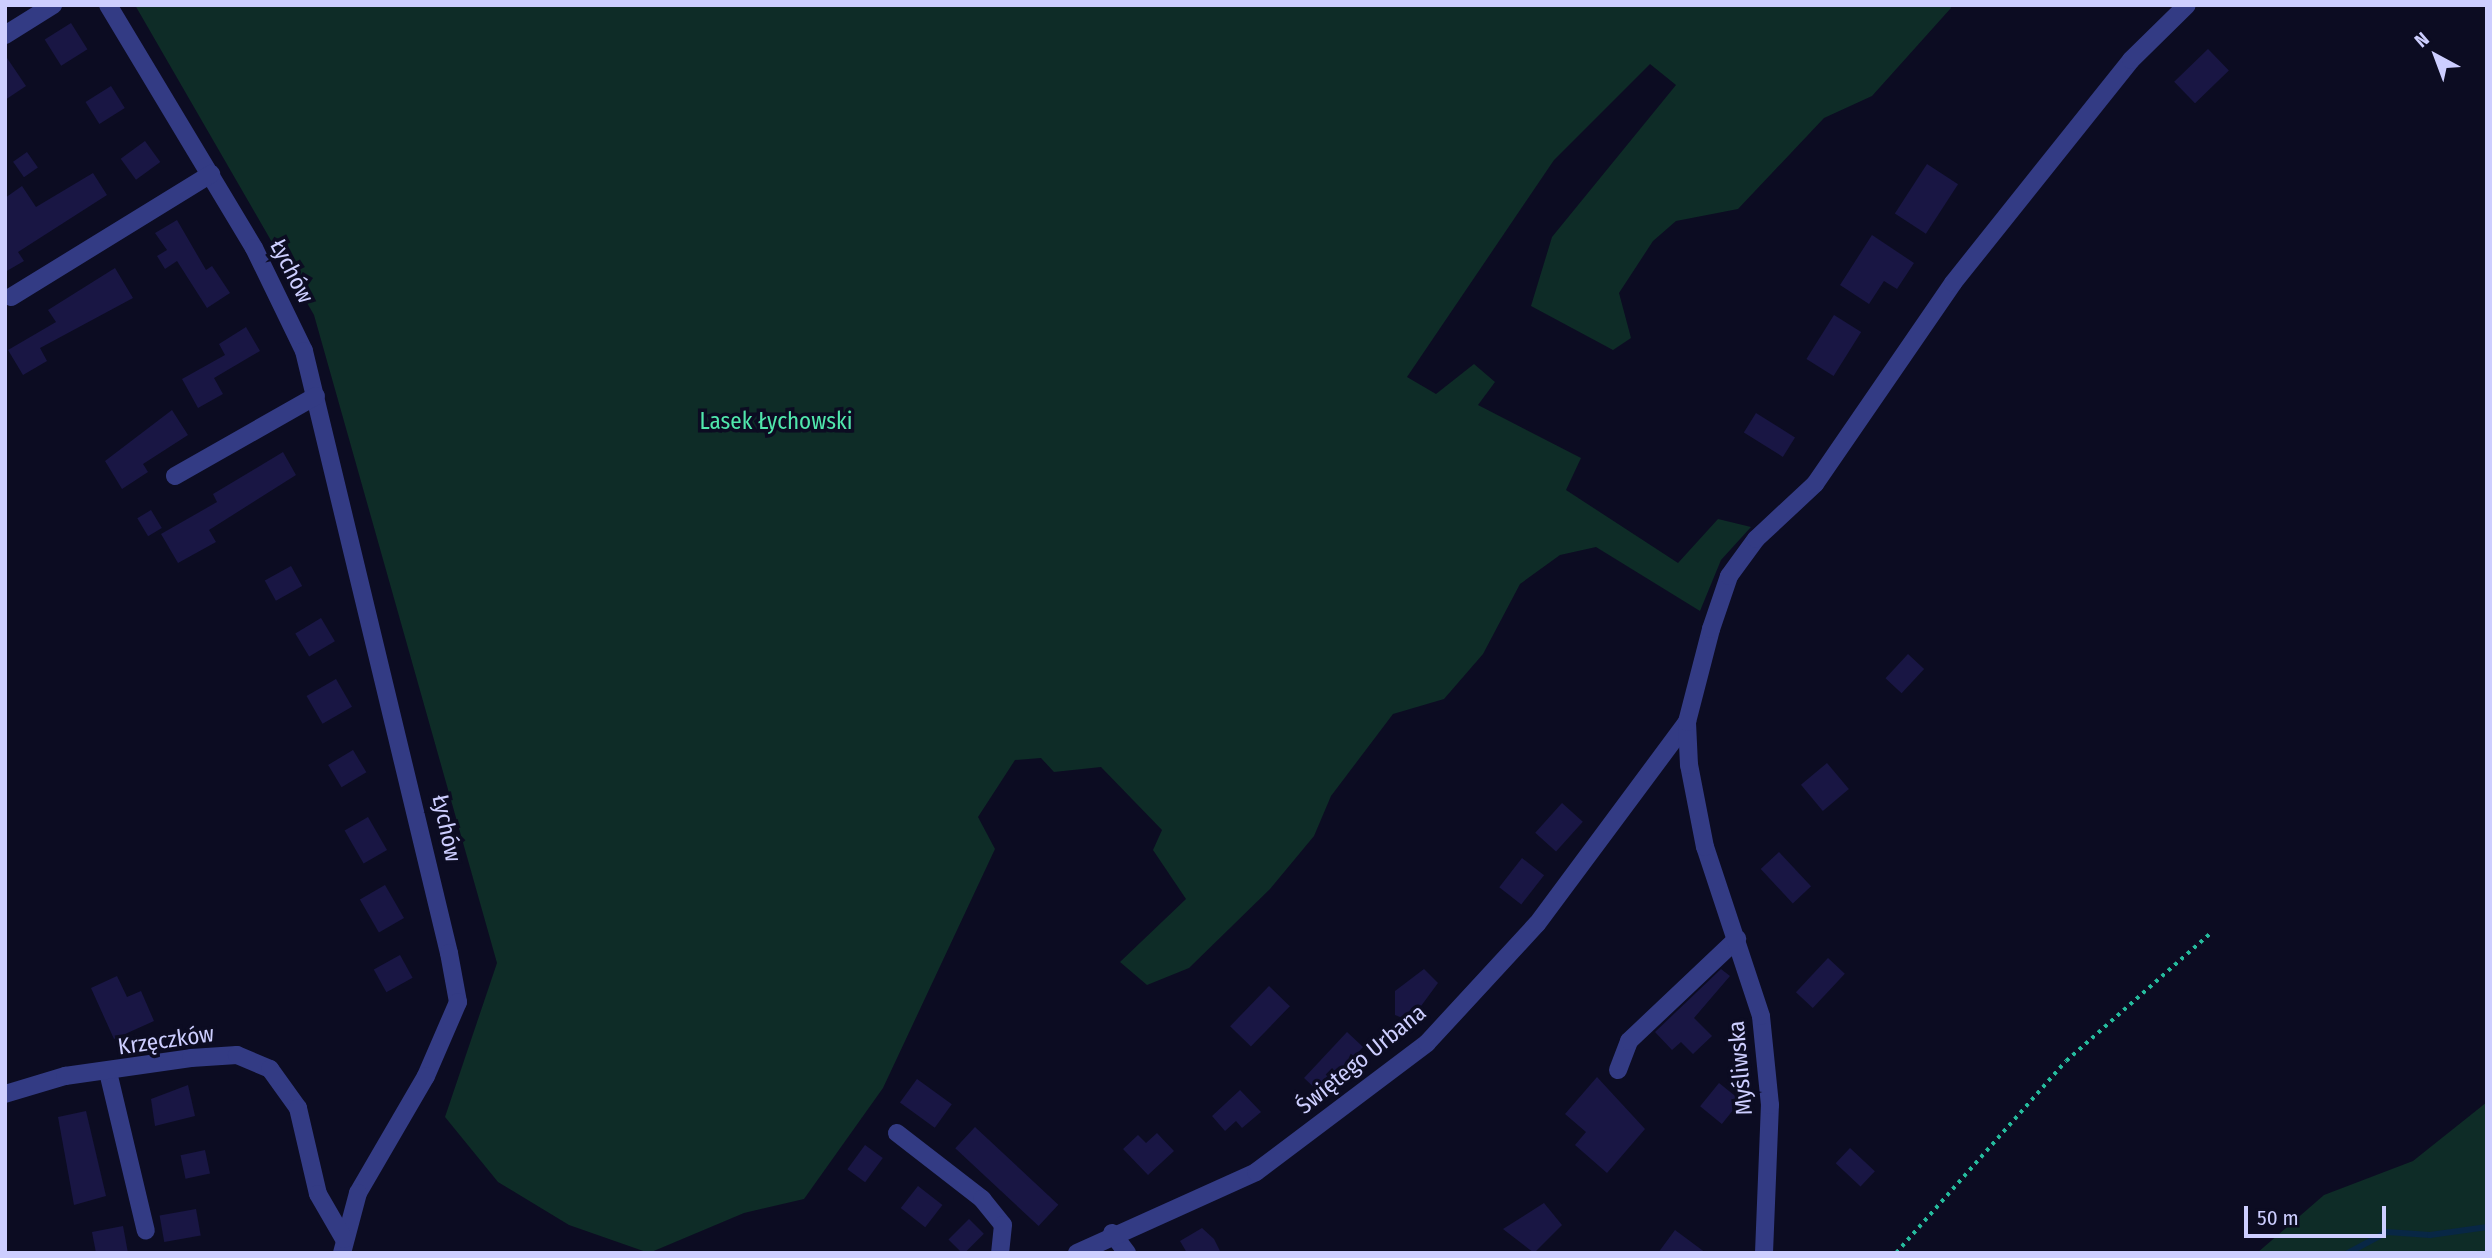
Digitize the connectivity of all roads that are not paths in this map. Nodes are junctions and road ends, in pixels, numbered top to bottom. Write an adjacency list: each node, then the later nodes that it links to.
1 (54, 5): 4 (street)
2 (108, 5): 5 (street, Łychów)
3 (2187, 5): 9 (street)
4 (5, 35)
5 (211, 174): 6 (street); 7 (street, Łychów)
6 (11, 297)
7 (316, 396): 8 (street); 17 (street, Łychów)
8 (175, 476)
9 (1688, 722): 10 (street, Myśliwska); 16 (street, Świętego Urbana)
10 (1737, 939): 11 (street); 21 (street, Myśliwska)
11 (1618, 1070)
12 (108, 1072): 13 (street, Krzęczków); 15 (street); 17 (street, Krzęczków)
13 (5, 1094)
14 (897, 1133): 18 (street)
15 (146, 1231)
16 (1112, 1233): 19 (street, Świętego Urbana); 20 (street)
17 (343, 1246)
18 (1000, 1253)
19 (1077, 1253)
20 (1127, 1253)
21 (1764, 1253)

